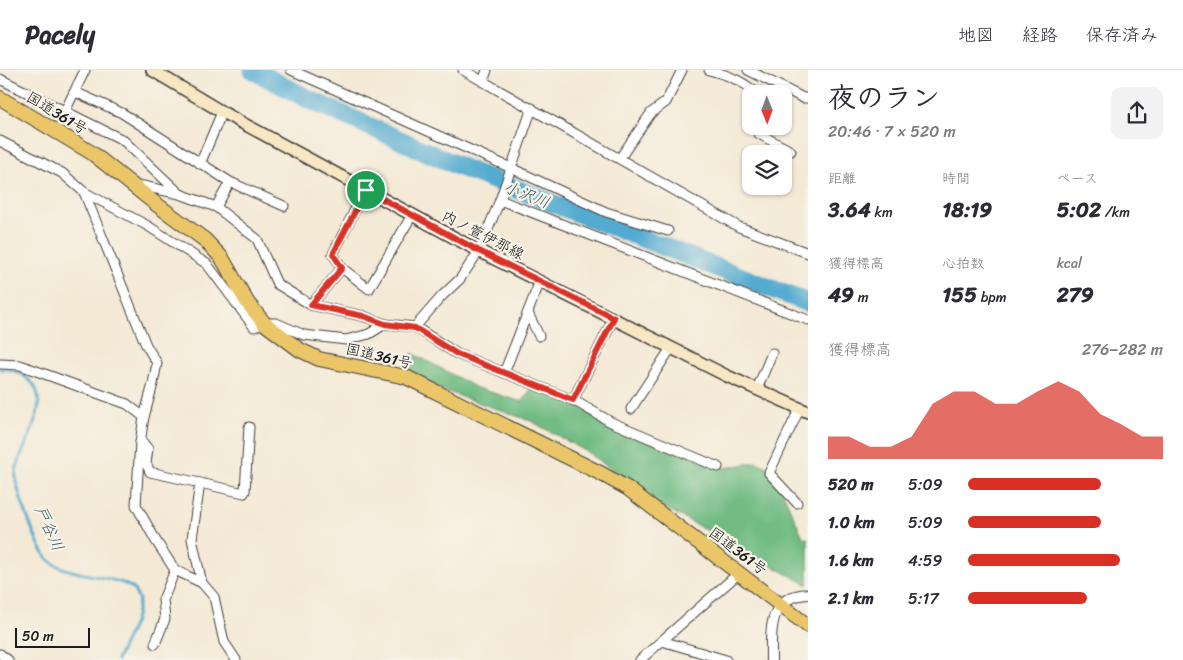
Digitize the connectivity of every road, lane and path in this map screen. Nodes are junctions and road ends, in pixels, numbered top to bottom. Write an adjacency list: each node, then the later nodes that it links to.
1 (85, 70): 12 (street)
2 (152, 70): 17 (main road, 内ノ萱伊那線)
3 (291, 70): 23 (street)
4 (463, 70): 10 (street)
5 (487, 70): 10 (street)
6 (682, 70): 21 (street)
7 (709, 70): 11 (street)
8 (748, 70): 14 (street)
9 (0, 79): 16 (street)
10 (483, 82): 15 (street)
11 (744, 85)
12 (75, 92): 16 (street); 22 (street)
13 (0, 98): 25 (highway, 国道361号)
14 (806, 99)
15 (532, 108): 21 (street); 23 (street)
16 (65, 111): 28 (street)
17 (222, 112): 22 (street); 26 (main road, 内ノ萱伊那線)
18 (762, 135): 20 (street)
19 (0, 141): 27 (street)
20 (780, 145)
21 (620, 158): 35 (street)
22 (200, 164): 24 (street)
23 (511, 168): 29 (street); 33 (street)
24 (230, 182): 30 (street); 31 (street)
25 (136, 187): 28 (street); 42 (highway, 国道361号)
26 (366, 190): 32 (main road, 内ノ萱伊那線); 36 (street)
27 (84, 192): 42 (street); 54 (street)
28 (180, 194): 31 (street)
29 (500, 198): 34 (street); 41 (street)
30 (284, 206)
31 (216, 207): 38 (street)
32 (412, 215): 34 (main road, 内ノ萱伊那線); 36 (street)
33 (668, 232)
34 (479, 251): 37 (main road, 内ノ萱伊那線); 44 (street)
35 (808, 253)
36 (342, 268): 38 (street)
37 (540, 281): 39 (street); 40 (main road, 内ノ萱伊那線)
38 (311, 305): 43 (street)
39 (528, 313): 45 (street); 49 (street)
40 (614, 318): 46 (main road, 内ノ萱伊那線); 51 (street)
41 (808, 320)
42 (264, 323): 43 (street); 61 (highway, 国道361号)
43 (385, 324): 44 (street)
44 (415, 328): 49 (street)
45 (539, 336)
46 (671, 348): 50 (main road, 内ノ萱伊那線); 52 (street)
47 (772, 353): 50 (street)
48 (0, 364): 54 (street)
49 (504, 373): 51 (street)
50 (757, 389): 53 (main road, 内ノ萱伊那線)
51 (573, 400): 57 (street)
52 (631, 409)
53 (804, 410): 59 (street)
54 (144, 417): 56 (street)
55 (249, 427): 58 (street)
56 (140, 443): 58 (street); 60 (street)
57 (718, 467)
58 (200, 483): 62 (street)
59 (797, 503)
60 (175, 570): 62 (street); 67 (street)
61 (739, 573): 64 (highway, 国道361号); 66 (street)
62 (202, 583): 70 (street)
63 (808, 594): 64 (street)
64 (780, 604): 65 (highway, 国道361号); 73 (street)
65 (808, 626)
66 (662, 641): 71 (street); 72 (street)
67 (155, 644)
68 (0, 654): 69 (street)
69 (8, 660)
70 (236, 660)
71 (640, 660)
72 (726, 660)
73 (771, 660)

